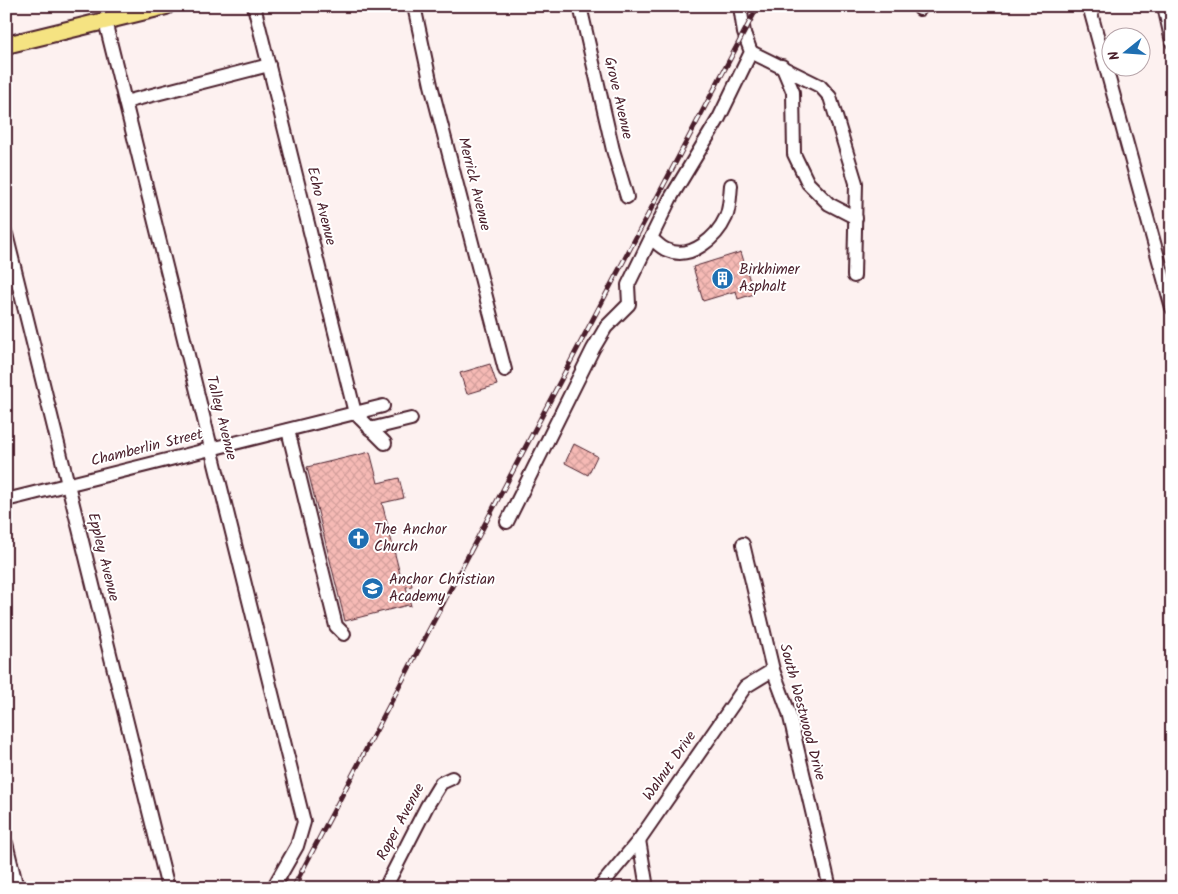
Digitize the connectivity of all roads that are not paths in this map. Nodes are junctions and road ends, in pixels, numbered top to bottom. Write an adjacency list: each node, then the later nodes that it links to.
1 (166, 6): 8 (main road)
2 (254, 6): 12 (street, Echo Avenue)
3 (414, 6): 22 (street, Merrick Avenue)
4 (580, 6): 16 (street, Grove Avenue)
5 (740, 6): 11 (street)
6 (1089, 6): 21 (street)
7 (1164, 6): 9 (street)
8 (105, 21): 10 (main road); 14 (street, Talley Avenue)
9 (1172, 42)
10 (6, 45)
11 (751, 52): 13 (street); 19 (street)
12 (269, 65): 14 (street); 24 (street, Echo Avenue)
13 (782, 66): 17 (street); 17 (street)
14 (125, 102): 29 (street, Talley Avenue)
15 (731, 185): 19 (street)
16 (627, 197)
17 (856, 218): 20 (street)
18 (6, 234): 30 (street, Eppley Avenue)
19 (651, 238): 32 (street)
20 (854, 276)
21 (1172, 308)
22 (505, 370)
23 (383, 406): 24 (street, Chamberlin Street)
24 (355, 413): 26 (street); 27 (street, Chamberlin Street)
25 (411, 419): 26 (street)
26 (370, 429): 28 (street)
27 (288, 430): 29 (street, Chamberlin Street); 34 (street)
28 (385, 443)
29 (212, 448): 30 (street, Chamberlin Street); 41 (street, Talley Avenue)
30 (69, 484): 31 (street, Chamberlin Street); 40 (street, Eppley Avenue)
31 (6, 500)
32 (507, 522)
33 (743, 544): 35 (street, South Westwood Drive)
34 (344, 634)
35 (773, 670): 37 (street, Walnut Drive); 45 (street, South Westwood Drive)
36 (452, 778): 42 (street, Roper Avenue)
37 (639, 840): 43 (street, Walnut Drive); 44 (street)
38 (6, 843): 39 (street)
39 (17, 888)
40 (168, 888)
41 (273, 888)
42 (385, 888)
43 (599, 888)
44 (647, 888)
45 (830, 888)

